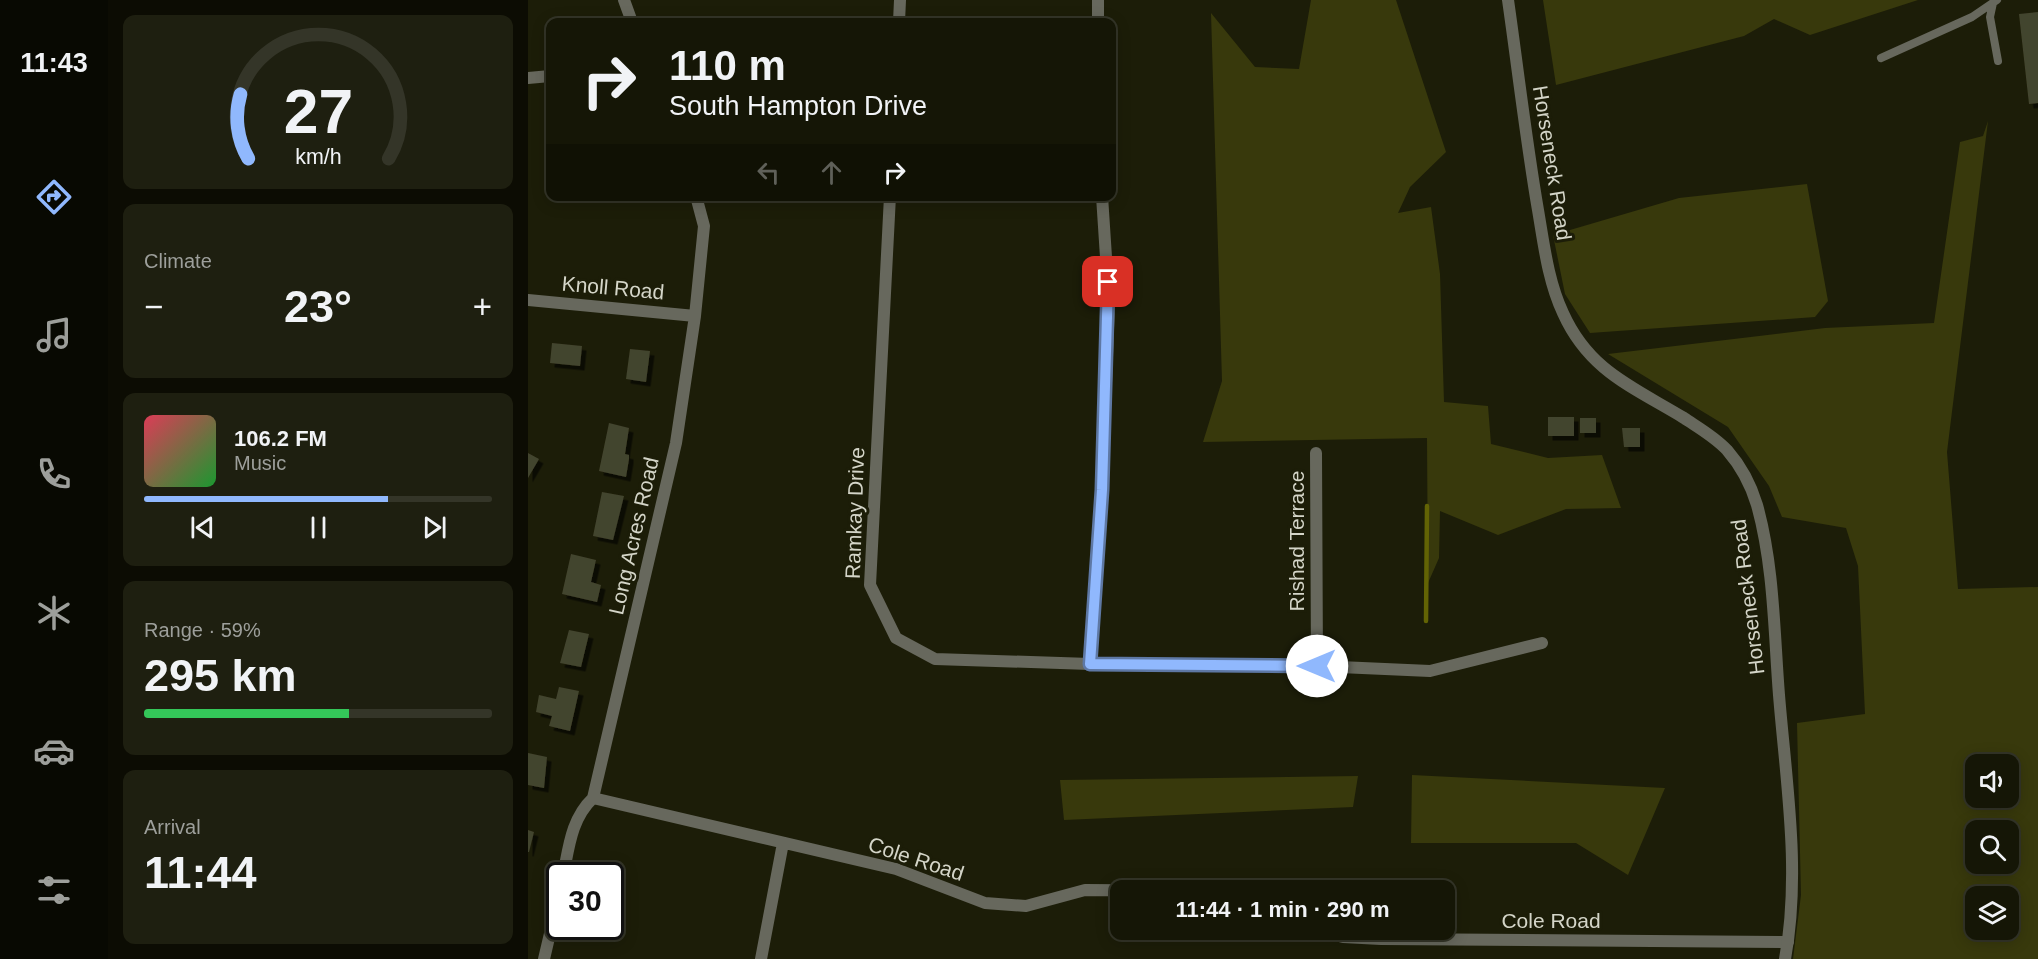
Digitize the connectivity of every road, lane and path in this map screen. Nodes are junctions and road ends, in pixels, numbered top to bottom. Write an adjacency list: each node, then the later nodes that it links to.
1 (624, 0): 6 (street)
2 (900, 0): 7 (street)
3 (1098, 0): 8 (street)
4 (1508, 0): 28 (street, Horseneck Road)
5 (1995, 2): 9 (lane); 10 (lane)
6 (631, 18)
7 (899, 18)
8 (1098, 18)
9 (1881, 58)
10 (1998, 61)
11 (546, 76): 12 (street)
12 (528, 78)
13 (697, 201): 17 (street, Long Acres Road)
14 (890, 201): 20 (street, Ramkay Drive)
15 (1102, 201): 20 (street)
16 (528, 300): 17 (street, Knoll Road)
17 (695, 316): 22 (street, Long Acres Road)
18 (1316, 453): 21 (street, Rishad Terrace)
19 (1542, 643): 21 (street, Ramkay Drive)
20 (1090, 664): 21 (street, Ramkay Drive)
21 (1317, 666)
22 (593, 798): 23 (street, Cole Road); 24 (street, Long Acres Road)
23 (783, 843): 25 (street, Cole Road); 30 (street)
24 (566, 862)
25 (1110, 890)
26 (548, 940): 29 (street)
27 (1455, 940): 28 (street, Cole Road)
28 (1788, 942): 31 (street, Horseneck Road)
29 (544, 959)
30 (761, 959)
31 (1785, 959)

